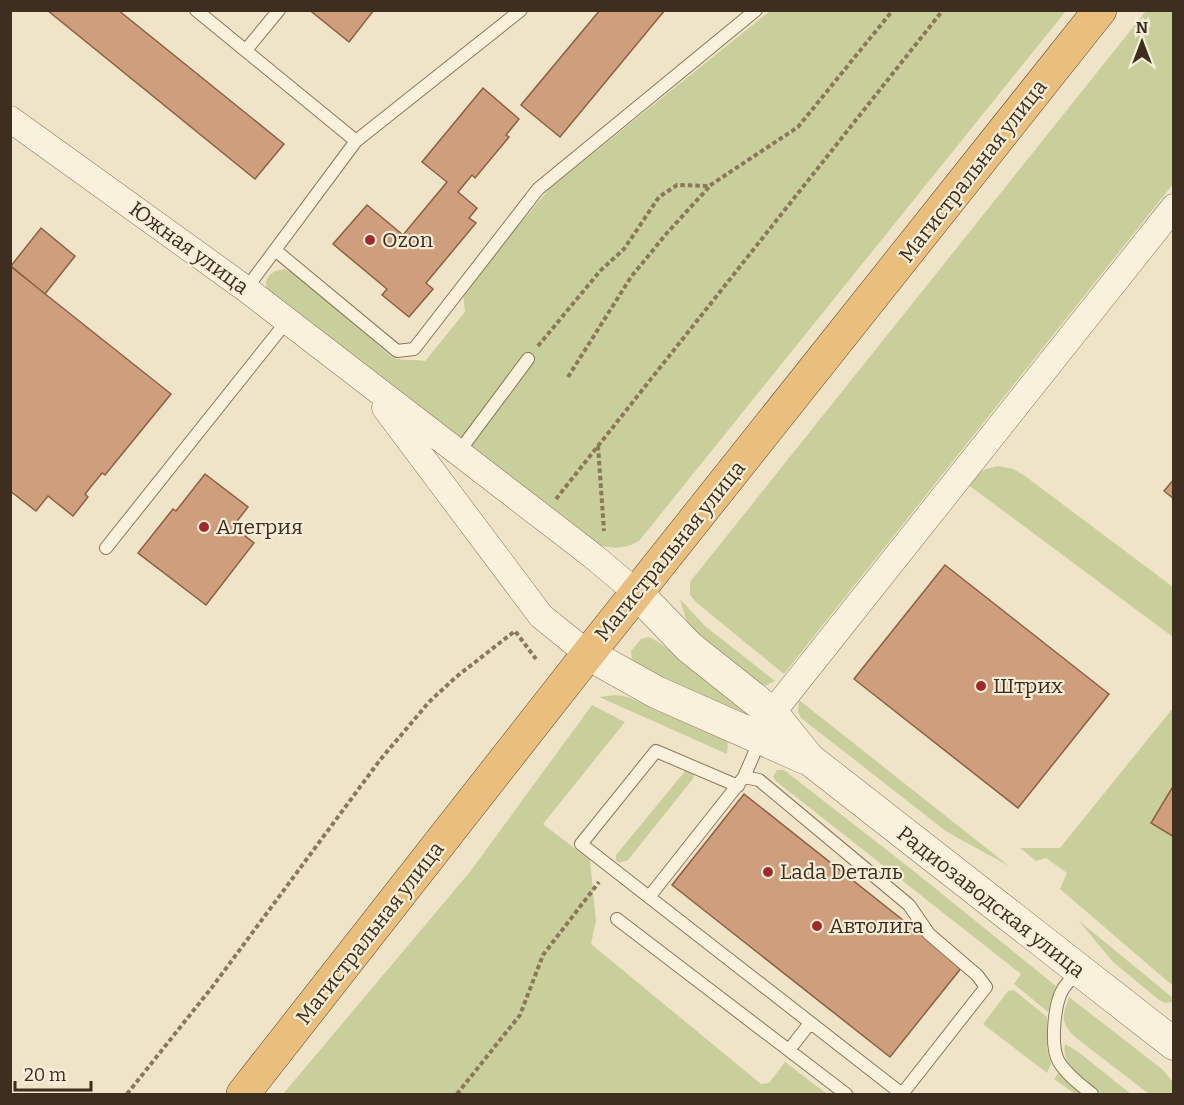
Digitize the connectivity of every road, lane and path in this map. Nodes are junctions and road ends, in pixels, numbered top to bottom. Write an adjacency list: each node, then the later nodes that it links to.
1 (196, 10): 8 (lane)
2 (279, 10): 8 (lane)
3 (521, 10): 10 (lane)
4 (756, 10): 13 (lane)
5 (892, 10): 11 (path)
6 (943, 10): 19 (path)
7 (1100, 10): 24 (highway, Магистральная улица)
8 (246, 50): 10 (lane)
9 (10, 119): 14 (street, Южная улица)
10 (356, 141): 13 (lane)
11 (709, 186): 16 (path); 17 (path)
12 (1173, 207): 27 (street)
13 (275, 250): 14 (lane)
14 (246, 289): 15 (street, Южная улица)
15 (288, 321): 18 (street, Южная улица); 23 (lane)
16 (528, 359): 20 (lane)
17 (568, 377)
18 (365, 381): 20 (street, Южная улица); 25 (street, Южная улица)
19 (598, 446): 21 (path); 22 (path)
20 (458, 453): 24 (street, Южная улица)
21 (551, 505)
22 (604, 536)
23 (106, 548)
24 (637, 593): 25 (highway, Магистральная улица); 27 (street, Радиозаводская улица)
25 (588, 654): 27 (street, Радиозаводская улица); 37 (highway, Магистральная улица)
26 (536, 659): 36 (path)
27 (766, 726): 28 (lane); 32 (street, Радиозаводская улица)
28 (741, 782): 29 (lane); 30 (lane); 40 (lane)
29 (610, 867): 30 (lane); 38 (path)
30 (649, 897): 33 (lane)
31 (617, 919): 35 (lane)
32 (1078, 970): 34 (street, Радиозаводская улица); 41 (lane)
33 (810, 1023): 35 (lane); 40 (lane)
34 (1172, 1040)
35 (789, 1050): 39 (lane)
36 (127, 1095)
37 (243, 1095)
38 (457, 1095)
39 (846, 1095)
40 (902, 1095)
41 (1092, 1095)

